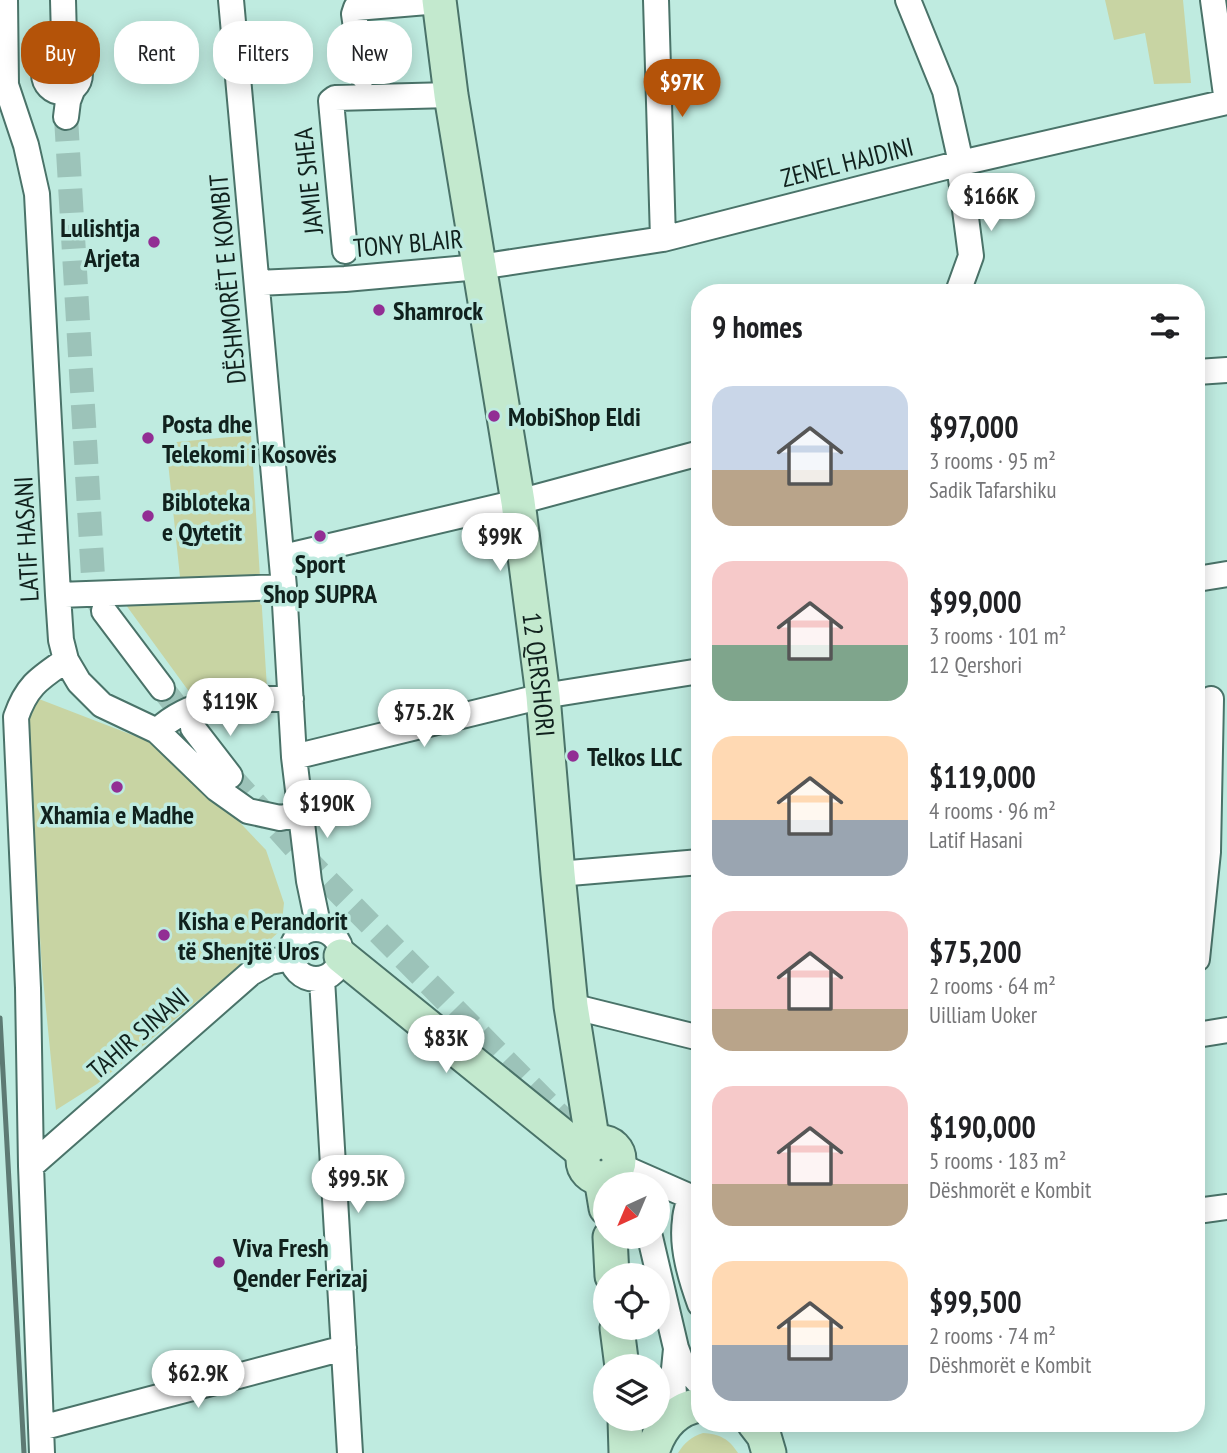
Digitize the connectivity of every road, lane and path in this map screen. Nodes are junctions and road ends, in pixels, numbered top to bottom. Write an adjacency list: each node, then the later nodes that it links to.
1 (5, 0): 26 (street, LATIF HASANI)
2 (63, 0): 8 (street)
3 (231, 0): 16 (street, DËSHMORËT E KOMBIT)
4 (439, 0): 9 (street); 10 (street, 12 QERSHORI)
5 (656, 0): 13 (street)
6 (908, 0): 12 (street)
7 (1213, 0): 11 (street)
8 (61, 21)
9 (355, 21)
10 (451, 95): 14 (street, JAMIE SHEA); 15 (street, 12 QERSHORI)
11 (1227, 102): 12 (street, ZENEL HAJDINI)
12 (961, 163): 13 (street, ZENEL HAJDINI); 17 (street)
13 (663, 239): 15 (street, ZENEL HAJDINI)
14 (345, 251)
15 (479, 267): 16 (street, TONY BLAIR); 21 (street, 12 QERSHORI)
16 (257, 283): 25 (street, DËSHMORËT E KOMBIT)
17 (961, 284)
18 (1227, 370): 19 (street)
19 (1205, 371)
20 (691, 455): 21 (street)
21 (518, 502): 22 (street); 31 (street, 12 QERSHORI)
22 (292, 555)
23 (1227, 574): 24 (street)
24 (1205, 578)
25 (284, 587): 26 (street); 32 (street, DËSHMORËT E KOMBIT)
26 (58, 595): 28 (street, LATIF HASANI)
27 (104, 611): 30 (street)
28 (66, 660): 35 (street, LATIF HASANI); 50 (street)
29 (691, 672): 31 (street)
30 (162, 688)
31 (542, 696): 36 (street); 41 (street, 12 QERSHORI)
32 (291, 699): 35 (street); 36 (street, DËSHMORËT E KOMBIT)
33 (1211, 699): 39 (street)
34 (193, 728): 37 (street)
35 (157, 731): 38 (street, LATIF HASANI)
36 (294, 757): 38 (street, DËSHMORËT E KOMBIT)
37 (230, 776)
38 (301, 814): 43 (street, DËSHMORËT E KOMBIT)
39 (1211, 852): 42 (street)
40 (691, 863): 41 (street)
41 (558, 874): 46 (street, 12 QERSHORI)
42 (1205, 898)
43 (318, 929): 44 (street); 45 (street)
44 (290, 958): 45 (street); 50 (street, TAHIR SINANI)
45 (332, 968): 51 (street); 58 (street)
46 (571, 1006): 49 (street); 51 (street, 12 QERSHORI)
47 (1227, 1030): 48 (street)
48 (1205, 1034)
49 (691, 1036)
50 (31, 1166): 62 (street)
51 (600, 1169): 52 (street)
52 (691, 1198)
53 (691, 1207): 57 (street)
54 (1227, 1207): 55 (street)
55 (1205, 1210)
56 (653, 1250): 59 (street)
57 (691, 1275)
58 (344, 1348): 62 (street); 66 (street)
59 (676, 1348): 60 (street); 64 (street)
60 (691, 1374)
61 (691, 1408): 64 (street)
62 (41, 1428): 65 (street)
63 (625, 1431): 67 (street)
64 (654, 1434)
65 (42, 1453)
66 (350, 1453)
67 (626, 1453)

